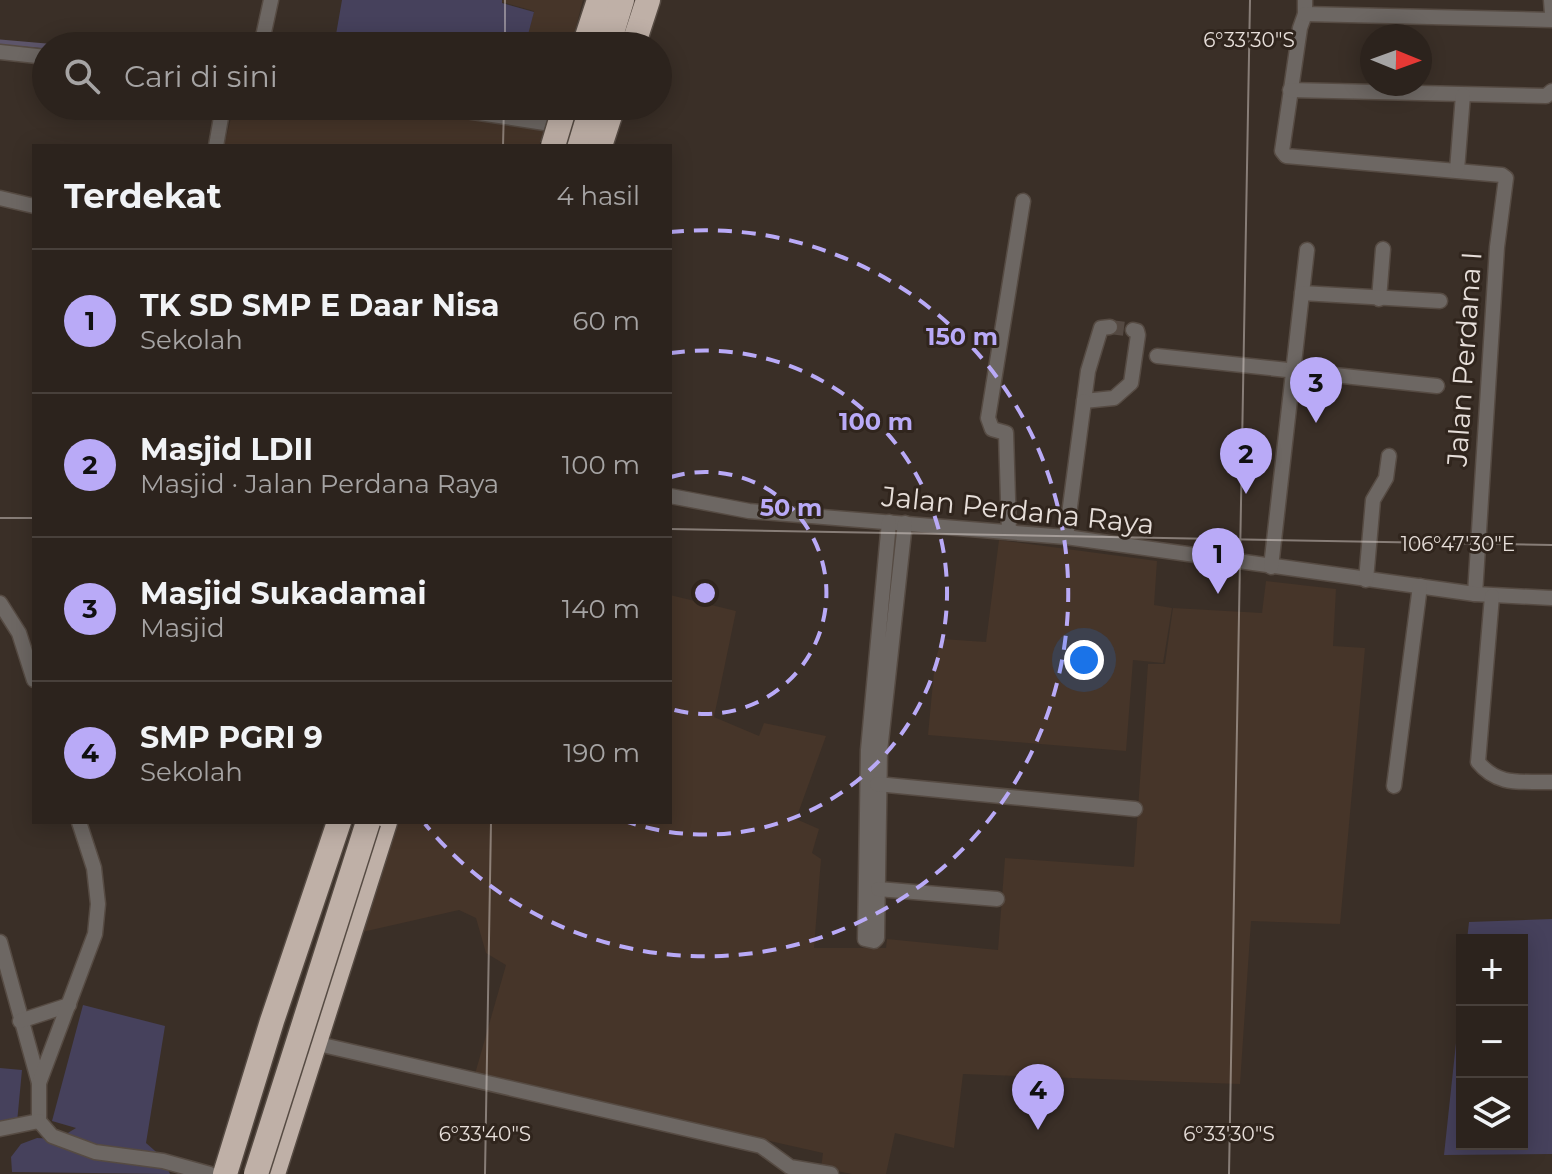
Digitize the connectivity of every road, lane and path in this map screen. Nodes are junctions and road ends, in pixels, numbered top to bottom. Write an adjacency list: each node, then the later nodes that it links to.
1 (271, 0): 8 (street)
2 (601, 0): 9 (highway)
3 (622, 0): 10 (highway)
4 (648, 0): 11 (highway)
5 (1551, 0): 7 (street)
6 (1305, 7): 7 (street); 14 (street)
7 (1552, 17)
8 (264, 32)
9 (591, 32)
10 (612, 32)
11 (638, 32)
12 (0, 52): 13 (street)
13 (32, 55)
14 (1290, 90): 16 (street); 23 (street)
15 (1552, 91): 16 (street)
16 (1463, 95): 23 (street)
17 (221, 120): 21 (street)
18 (513, 120): 20 (street)
19 (608, 120): 22 (highway)
20 (565, 129)
21 (216, 144)
22 (601, 144)
23 (1457, 170): 47 (street, Jalan Perdana I)
24 (0, 198): 26 (street)
25 (1023, 201): 42 (street)
26 (32, 206)
27 (1383, 249): 30 (street)
28 (1307, 250): 29 (street)
29 (1302, 293): 30 (street); 35 (street)
30 (1379, 299): 31 (street)
31 (1440, 301)
32 (1110, 327): 37 (street)
33 (1133, 330): 37 (street)
34 (1157, 356): 35 (street)
35 (1293, 372): 36 (street); 44 (street)
36 (1437, 386)
37 (1084, 401): 43 (street)
38 (1389, 456): 45 (street)
39 (672, 496): 40 (street, Jalan Perdana Raya)
40 (889, 522): 41 (street, Jalan Perdana Raya); 56 (street)
41 (905, 523): 42 (street, Jalan Perdana Raya); 53 (street)
42 (1009, 532): 43 (street, Jalan Perdana Raya)
43 (1066, 537): 44 (street, Jalan Perdana Raya)
44 (1271, 567): 45 (street, Jalan Perdana Raya)
45 (1366, 580): 46 (street, Jalan Perdana Raya)
46 (1420, 586): 47 (street, Jalan Perdana Raya); 54 (street)
47 (1475, 594): 48 (street, Jalan Perdana Raya)
48 (1492, 596): 49 (street, Jalan Perdana Raya); 52 (street)
49 (1552, 598)
50 (0, 603): 51 (street)
51 (32, 674)
52 (1552, 782)
53 (877, 784): 55 (street); 56 (street)
54 (1394, 786)
55 (1135, 809)
56 (872, 813): 64 (street); 64 (street)
57 (80, 824): 67 (street)
58 (338, 824): 74 (highway)
59 (346, 824): 62 (highway)
60 (367, 824): 76 (highway, bridge)
61 (384, 824): 63 (highway)
62 (332, 875): 63 (highway); 75 (highway)
63 (363, 887): 69 (highway)
64 (878, 889): 65 (street)
65 (997, 899)
66 (0, 942): 68 (street)
67 (69, 1005): 68 (street); 70 (street)
68 (20, 1021): 70 (street)
69 (314, 1043): 77 (highway); 78 (street)
70 (39, 1083): 71 (street)
71 (39, 1121): 72 (street); 73 (street)
72 (0, 1129)
73 (210, 1174)
74 (225, 1174)
75 (236, 1174)
76 (256, 1174)
77 (273, 1174)
78 (831, 1174)

